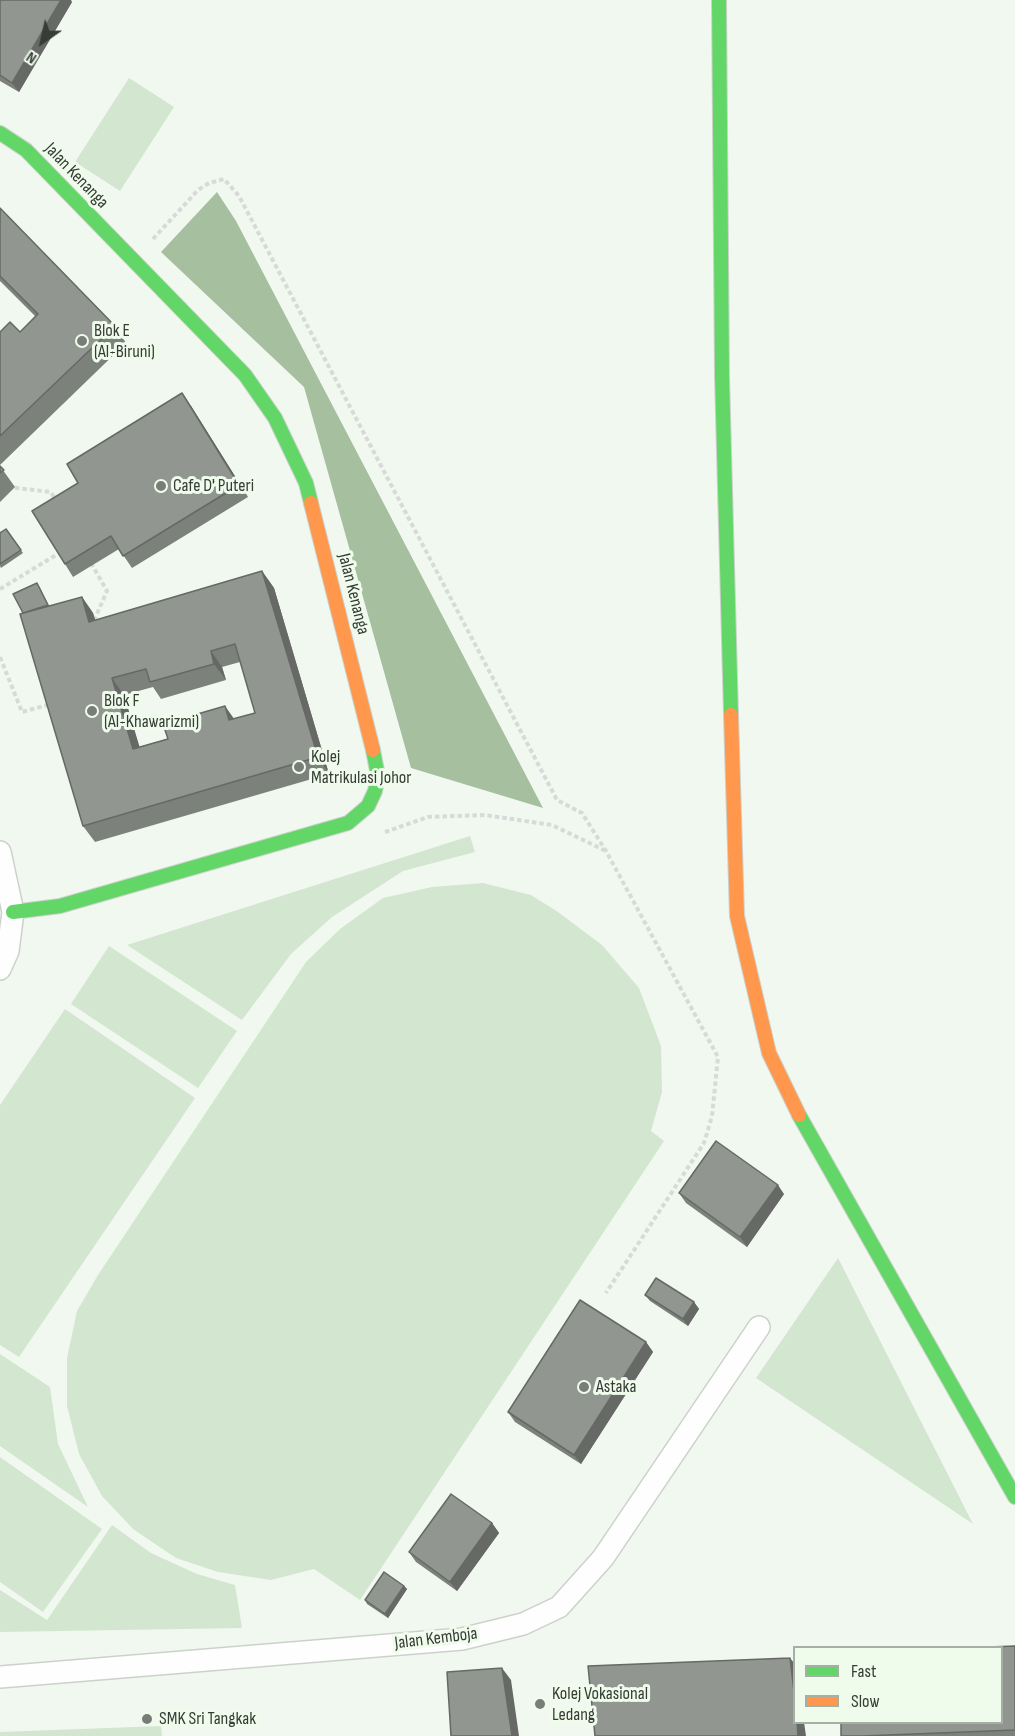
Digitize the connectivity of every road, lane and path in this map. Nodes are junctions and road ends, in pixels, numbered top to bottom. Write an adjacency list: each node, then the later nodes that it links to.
1 (719, 0): 17 (street)
2 (0, 133): 3 (street, Jalan Kenanga)
3 (134, 261): 13 (street, Jalan Kenanga); 15 (path)
4 (0, 486): 5 (path)
5 (56, 502)
6 (69, 547): 8 (path)
7 (90, 561): 9 (path)
8 (0, 589)
9 (90, 632)
10 (0, 657): 11 (path)
11 (60, 702)
12 (0, 852): 13 (street)
13 (13, 912): 14 (street)
14 (0, 969)
15 (606, 1293)
16 (759, 1327): 18 (street, Jalan Kemboja)
17 (1015, 1497)
18 (0, 1677)

